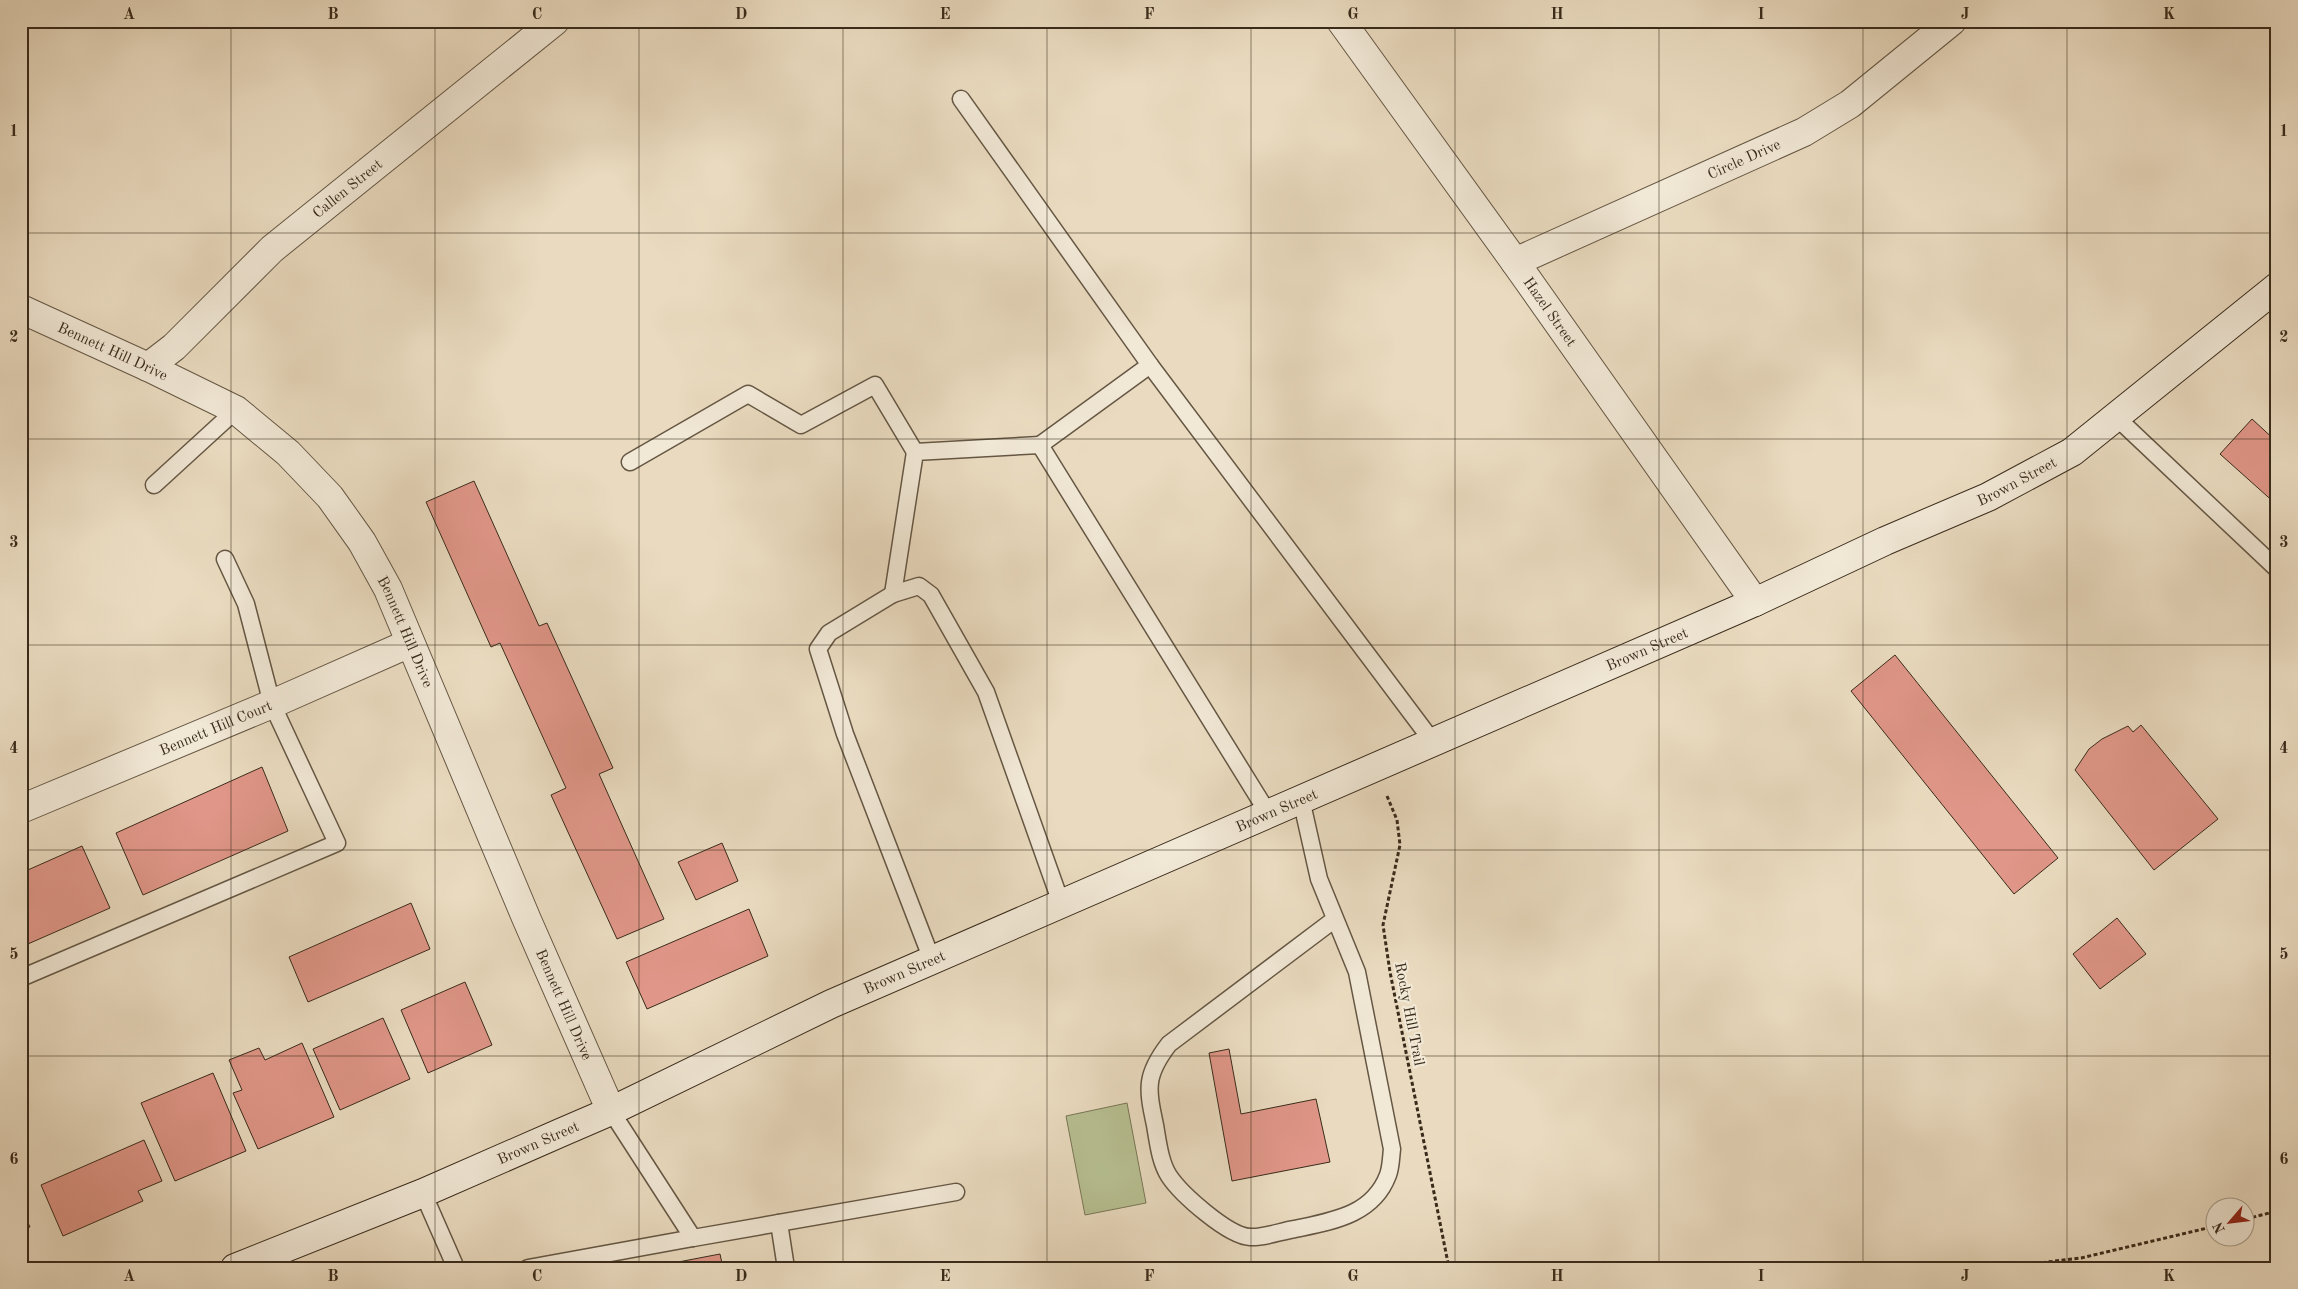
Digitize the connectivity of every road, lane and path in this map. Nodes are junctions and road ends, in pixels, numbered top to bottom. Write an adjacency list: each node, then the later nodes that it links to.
1 (555, 21): 9 (street, Callen Street)
2 (1341, 21): 5 (street, Hazel Street)
3 (1952, 21): 5 (street, Circle Drive)
4 (961, 99): 8 (lane)
5 (1515, 262): 19 (street, Hazel Street)
6 (2277, 287): 11 (street, Brown Street)
7 (21, 309): 9 (street, Bennett Hill Drive)
8 (1150, 365): 12 (lane); 22 (lane)
9 (148, 367): 10 (street, Bennett Hill Drive)
10 (236, 410): 15 (lane); 20 (street, Bennett Hill Drive)
11 (2116, 417): 17 (lane); 19 (street, Brown Street)
12 (1040, 445): 13 (lane); 26 (lane)
13 (915, 452): 14 (lane); 18 (lane)
14 (630, 462)
15 (154, 485)
16 (225, 559): 21 (lane)
17 (2277, 569)
18 (892, 594): 27 (lane); 29 (lane)
19 (1755, 602): 22 (street, Brown Street)
20 (410, 643): 21 (street, Bennett Hill Court); 31 (street, Bennett Hill Drive)
21 (272, 704): 25 (street, Bennett Hill Court); 30 (lane)
22 (1433, 742): 23 (street, Brown Street)
23 (1375, 767): 24 (street, Brown Street); 43 (path, Rocky Hill Trail)
24 (1301, 799): 26 (street, Brown Street); 28 (lane)
25 (21, 808)
26 (1268, 813): 27 (street, Brown Street)
27 (1061, 903): 29 (street, Brown Street)
28 (1335, 919): 28 (lane)
29 (932, 960): 31 (street, Brown Street)
30 (21, 978)
31 (611, 1111): 33 (street, Brown Street); 38 (lane)
32 (956, 1192): 36 (lane)
33 (423, 1193): 39 (street, Brown Street); 40 (lane)
34 (2277, 1211): 35 (path)
35 (2256, 1216)
36 (780, 1223): 38 (lane); 42 (lane)
37 (2206, 1228): 44 (path)
38 (693, 1238): 41 (lane)
39 (235, 1268)
40 (456, 1268)
41 (528, 1268)
42 (786, 1268)
43 (1449, 1268)
44 (1997, 1268)

